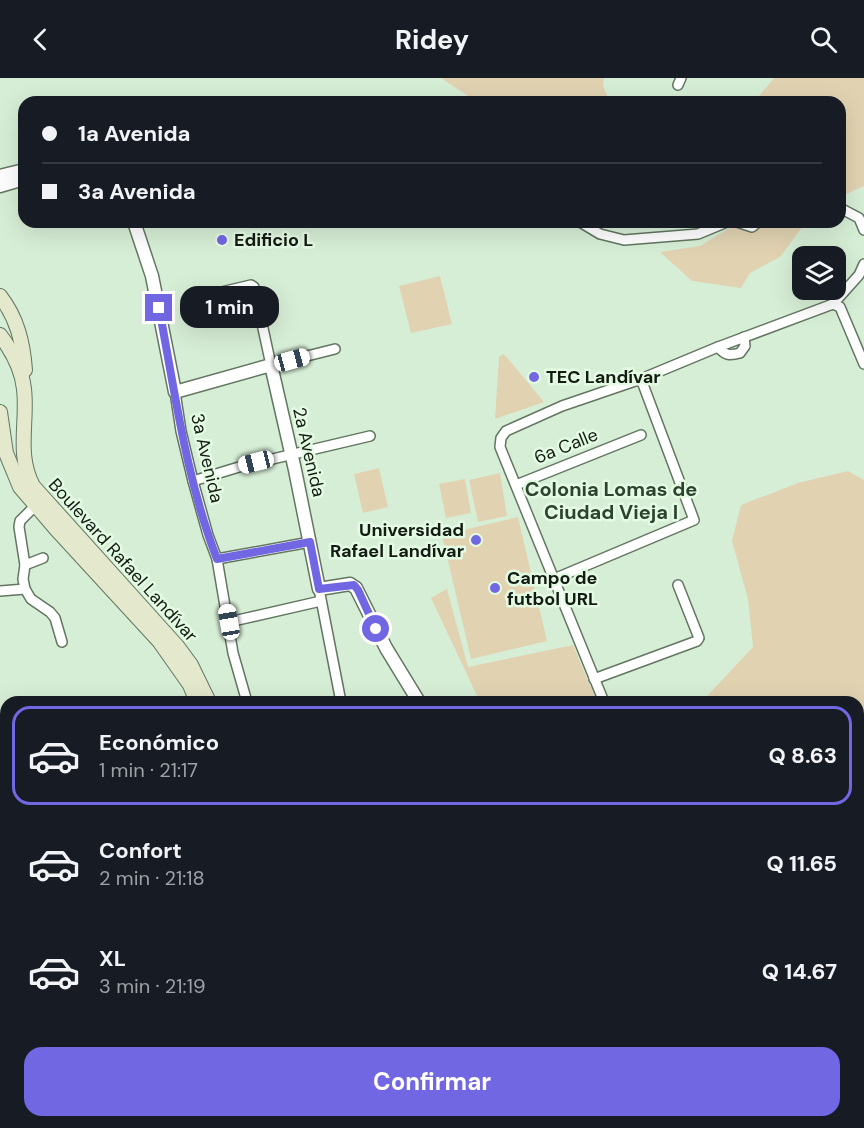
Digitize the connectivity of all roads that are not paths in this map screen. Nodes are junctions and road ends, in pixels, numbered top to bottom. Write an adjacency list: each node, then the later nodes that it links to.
1 (18, 175): 2 (street)
2 (0, 176)
3 (18, 177): 4 (street)
4 (0, 186)
5 (846, 211): 9 (street)
6 (137, 228): 22 (street, 3a Avenida)
7 (590, 228): 8 (street)
8 (712, 228)
9 (864, 230)
10 (864, 264): 13 (street)
11 (213, 294): 19 (street, 2a Avenida)
12 (0, 296): 21 (main road)
13 (833, 304): 15 (street); 18 (street)
14 (0, 335): 21 (main road, Boulevard Rafael Landívar)
15 (744, 337): 16 (street); 16 (street)
16 (718, 347): 20 (street)
17 (335, 349): 19 (street)
18 (864, 364)
19 (271, 365): 22 (street); 26 (street, 2a Avenida)
20 (640, 379): 28 (street); 34 (street)
21 (24, 390): 43 (main road, Boulevard Rafael Landívar)
22 (175, 392): 27 (street, 3a Avenida)
23 (0, 412): 29 (main road, Boulevard Rafael Landívar)
24 (641, 435): 28 (street, 6a Calle)
25 (370, 436): 26 (street)
26 (291, 454): 27 (street); 30 (street, 2a Avenida)
27 (193, 481): 32 (street, 3a Avenida)
28 (516, 485): 34 (street)
29 (35, 506): 33 (street); 42 (main road, Boulevard Rafael Landívar)
30 (310, 542): 32 (street); 38 (street, 2a Avenida)
31 (43, 558): 33 (street)
32 (217, 559): 39 (street, 3a Avenida)
33 (25, 565): 36 (street)
34 (554, 579): 41 (street)
35 (678, 585): 41 (street)
36 (25, 589): 37 (street); 40 (street)
37 (0, 591)
38 (320, 595): 39 (street); 45 (street, 2a Avenida); 46 (street)
39 (229, 622): 44 (street, 3a Avenida)
40 (62, 642)
41 (594, 679): 47 (street)
42 (195, 696)
43 (206, 696)
44 (245, 696)
45 (340, 696)
46 (415, 696)
47 (601, 696)

